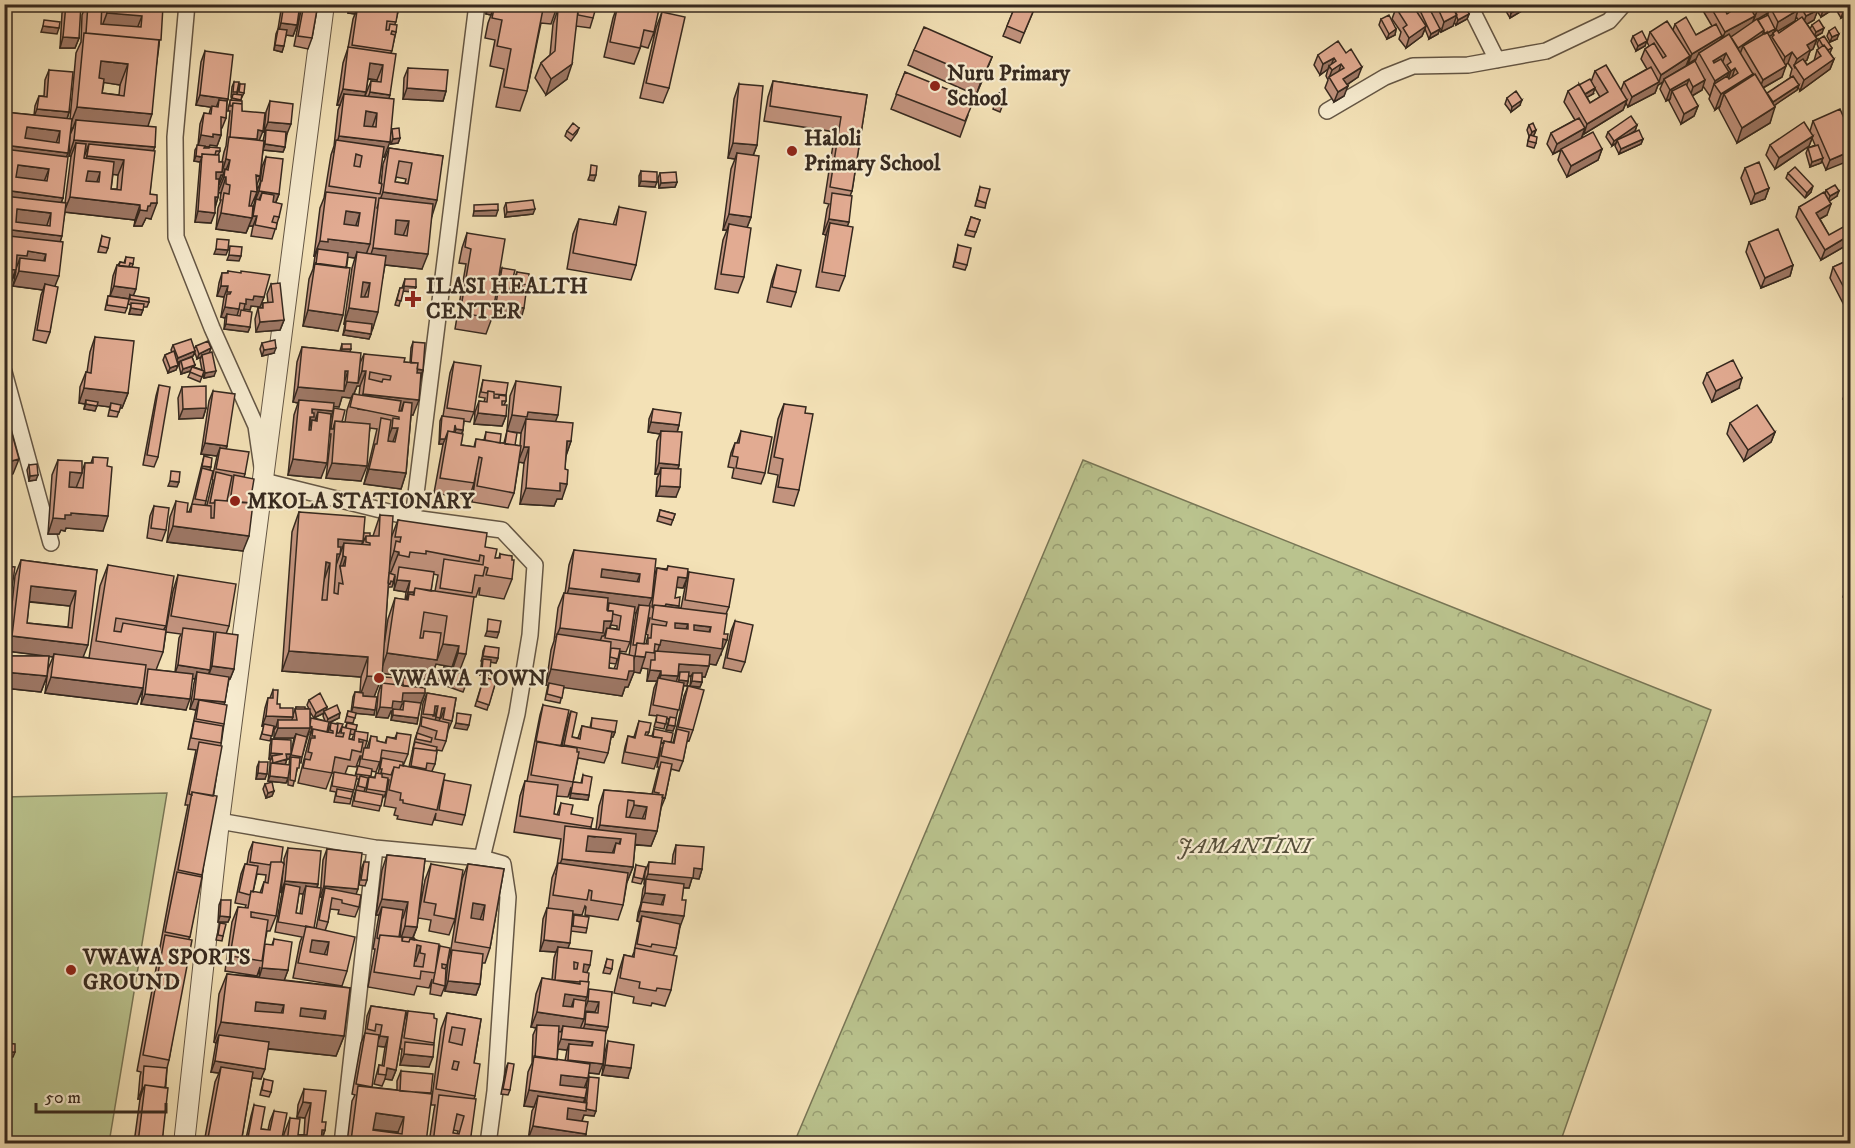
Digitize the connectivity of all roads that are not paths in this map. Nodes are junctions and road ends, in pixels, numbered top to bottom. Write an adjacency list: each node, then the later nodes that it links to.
1 (187, 4): 9 (street)
2 (324, 4): 9 (street)
3 (477, 4): 10 (street)
4 (1469, 4): 6 (street)
5 (1624, 4): 6 (street)
6 (1497, 60): 7 (street)
7 (1327, 111)
8 (4, 372): 11 (street)
9 (264, 481): 10 (street); 12 (street)
10 (413, 518): 14 (street)
11 (51, 543)
12 (219, 821): 13 (street); 15 (street)
13 (375, 848): 14 (street); 16 (street)
14 (482, 858): 17 (street)
15 (184, 1143)
16 (342, 1143)
17 (488, 1143)

